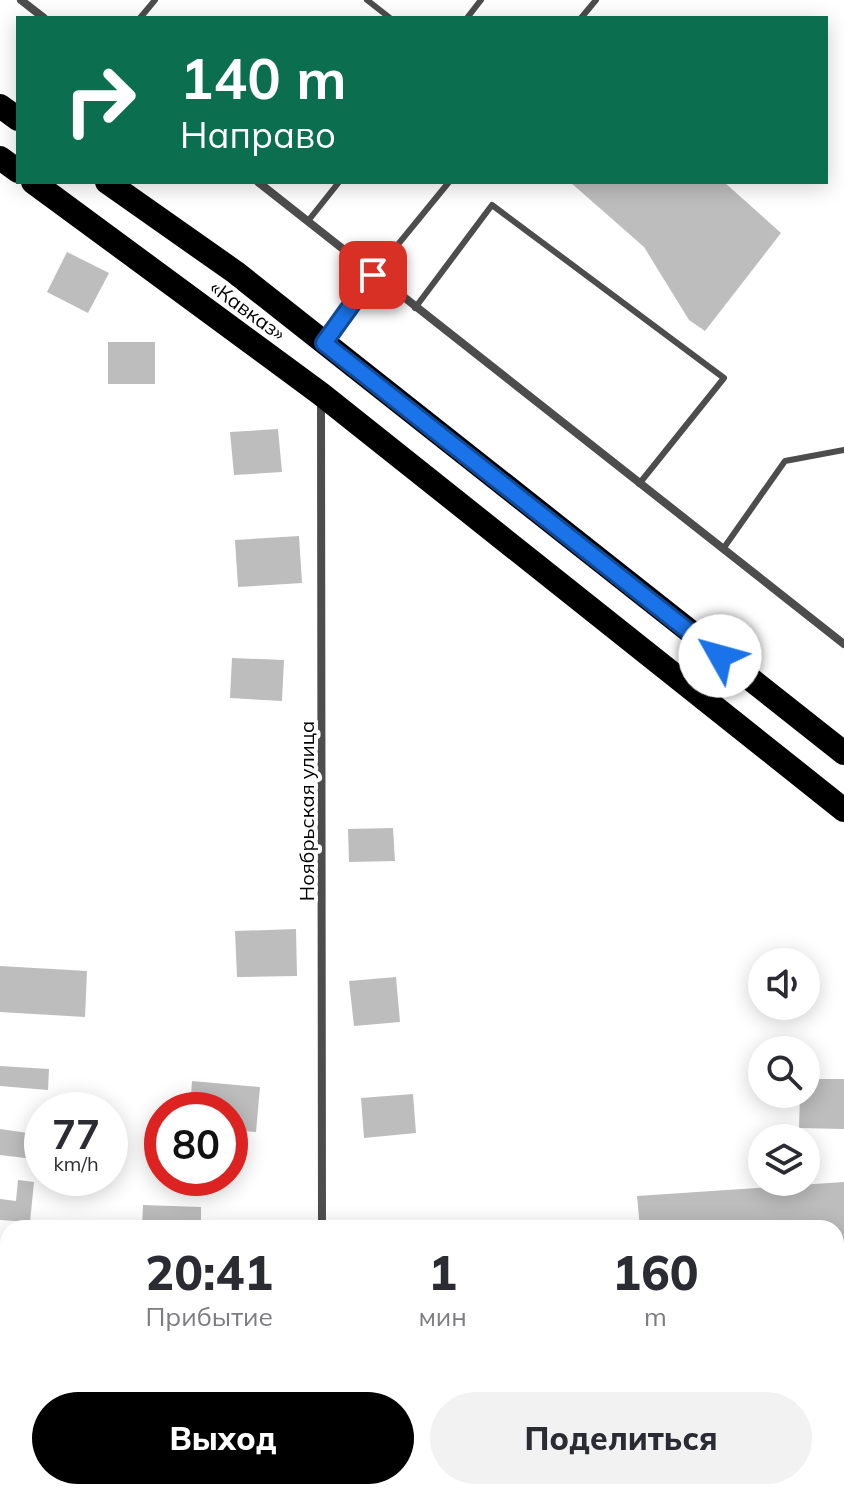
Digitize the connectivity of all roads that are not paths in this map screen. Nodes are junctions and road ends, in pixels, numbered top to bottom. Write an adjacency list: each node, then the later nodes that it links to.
1 (21, 0): 6 (street)
2 (155, 0): 7 (lane)
3 (367, 0): 8 (lane)
4 (481, 0): 9 (lane)
5 (596, 0): 10 (lane)
6 (41, 16)
7 (142, 16)
8 (387, 16)
9 (469, 16)
10 (583, 16)
11 (36, 184): 20 (highway, «Кавказ»)
12 (110, 184): 19 (highway, «Кавказ»)
13 (261, 184): 16 (street)
14 (337, 184): 16 (lane)
15 (447, 184): 17 (lane)
16 (308, 221): 17 (street)
17 (373, 275): 18 (street); 19 (street)
18 (415, 308): 22 (street); 22 (lane)
19 (324, 343): 25 (highway, «Кавказ»)
20 (321, 394): 26 (highway, «Кавказ»); 27 (street, Ноябрьская улица)
21 (844, 450): 23 (lane)
22 (639, 484): 23 (street)
23 (723, 549): 24 (street)
24 (844, 644)
25 (844, 753)
26 (844, 810)
27 (322, 1220)

